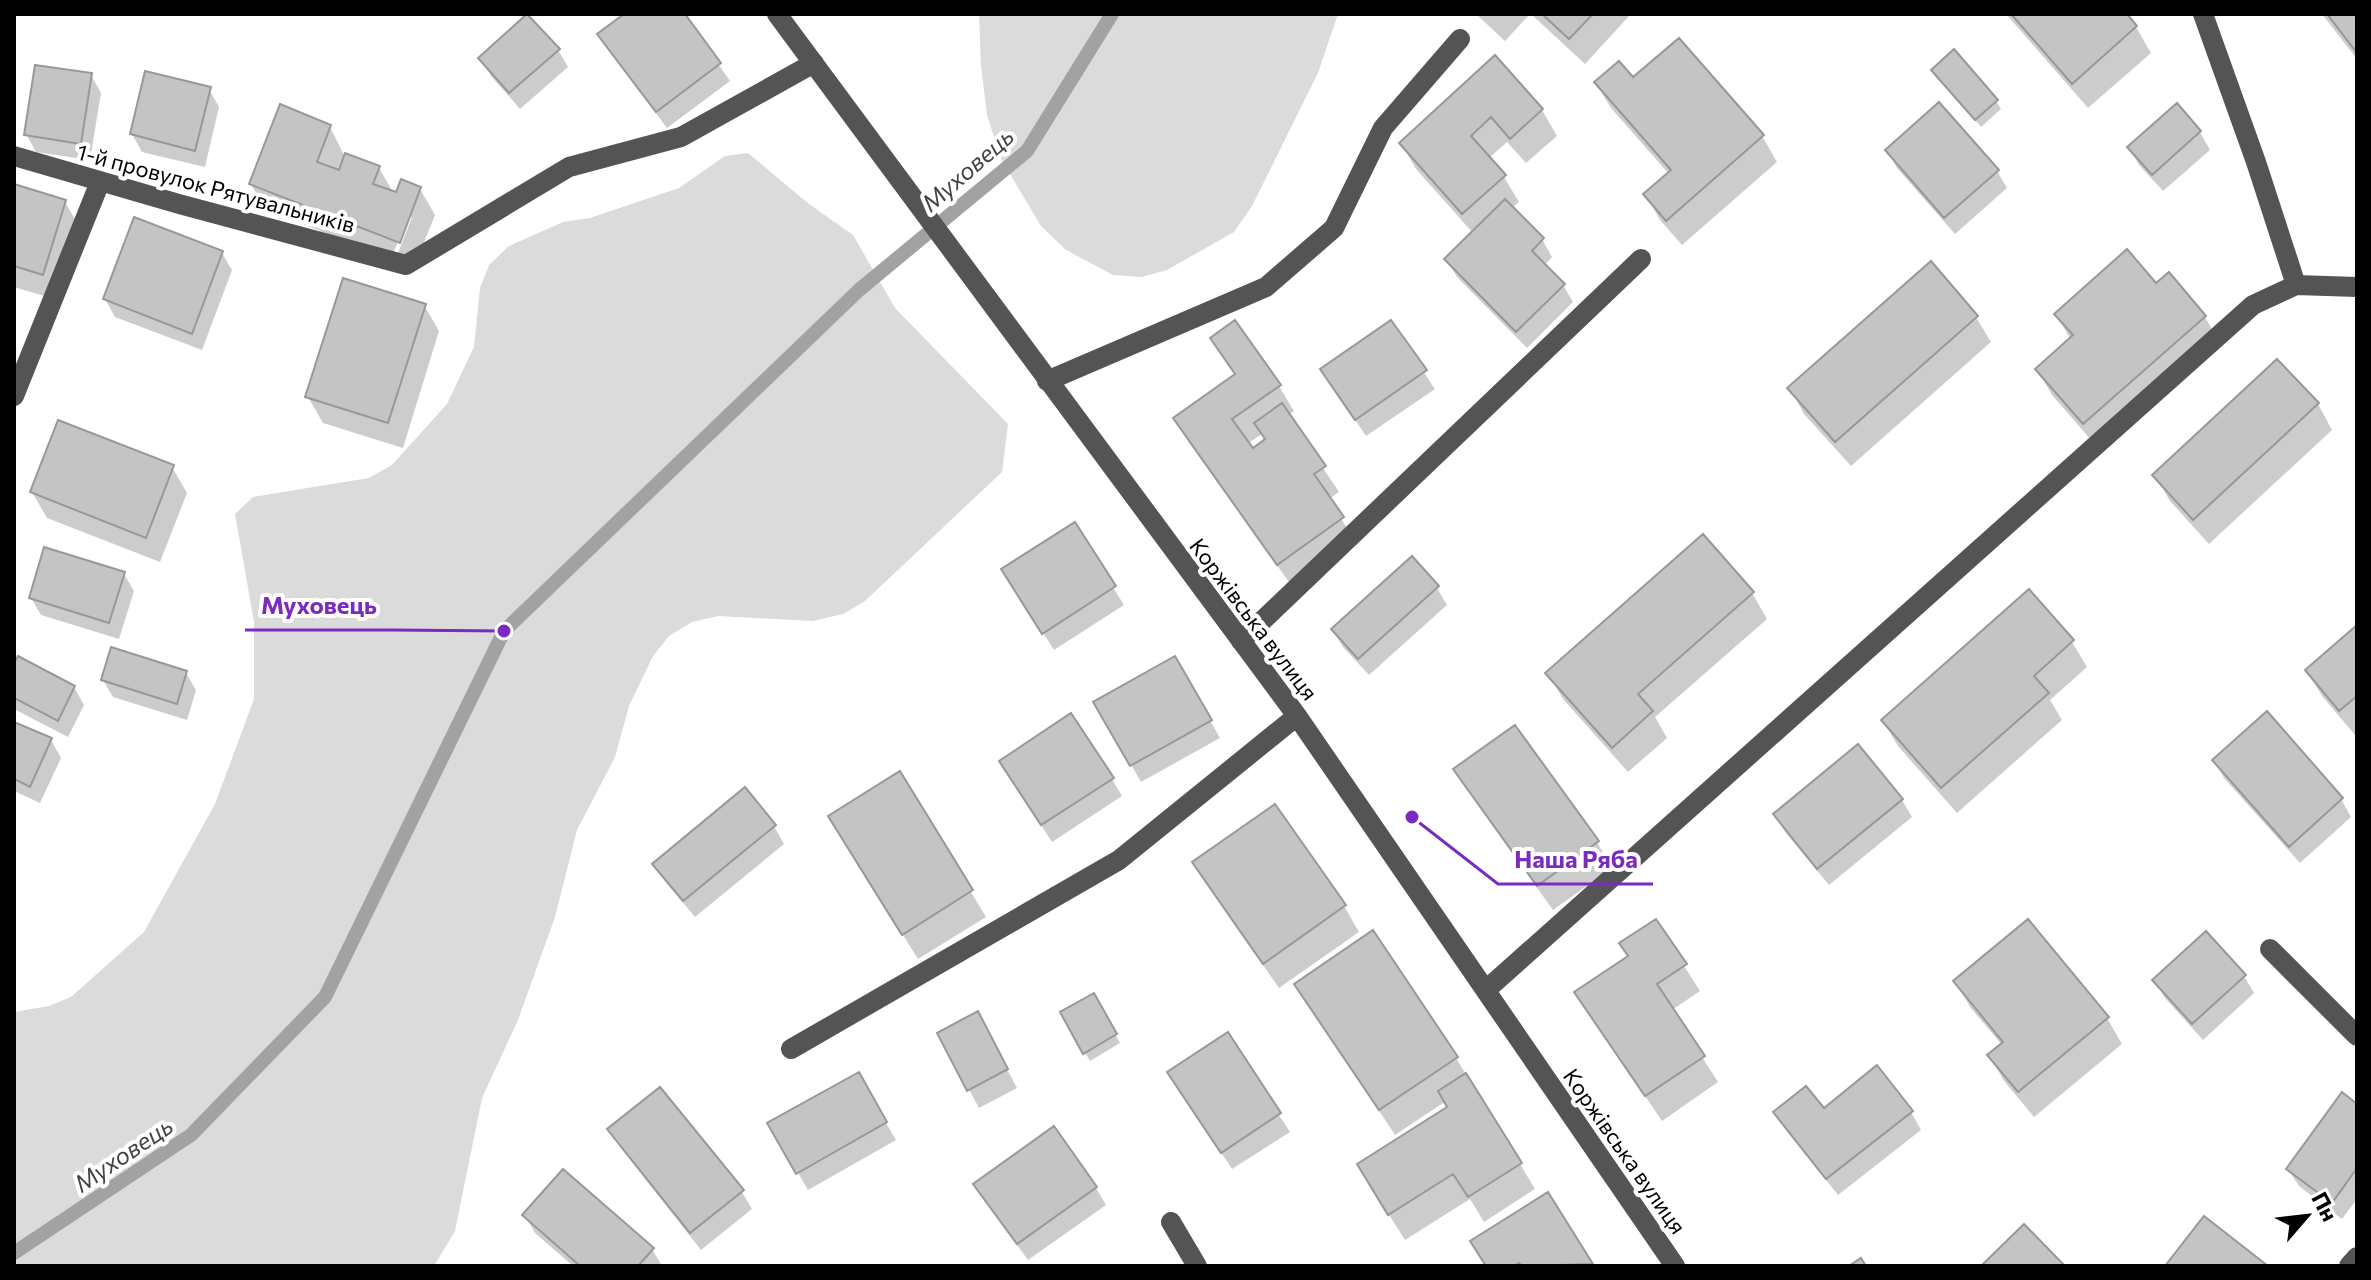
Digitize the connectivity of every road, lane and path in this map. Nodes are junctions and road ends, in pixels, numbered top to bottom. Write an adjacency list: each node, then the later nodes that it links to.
1 (777, 14): 4 (street, Коржівська вулиця)
2 (2203, 14): 8 (street)
3 (1460, 39): 10 (street)
4 (814, 63): 6 (street, 1-й провулок Рятувальників); 10 (street, Коржівська вулиця)
5 (14, 156): 6 (street, 1-й провулок Рятувальників)
6 (100, 182): 11 (street)
7 (1641, 259): 12 (street)
8 (2296, 285): 9 (street); 15 (street)
9 (2357, 287)
10 (1047, 381): 12 (street, Коржівська вулиця)
11 (14, 396)
12 (1241, 641): 13 (street, Коржівська вулиця)
13 (1297, 716): 15 (street, Коржівська вулиця); 17 (street)
14 (2270, 949): 16 (street)
15 (1486, 990): 21 (street, Коржівська вулиця)
16 (2357, 1036)
17 (791, 1049)
18 (1171, 1222): 20 (street)
19 (2357, 1257): 22 (street)
20 (1197, 1266)
21 (1675, 1266)
22 (2349, 1266)

